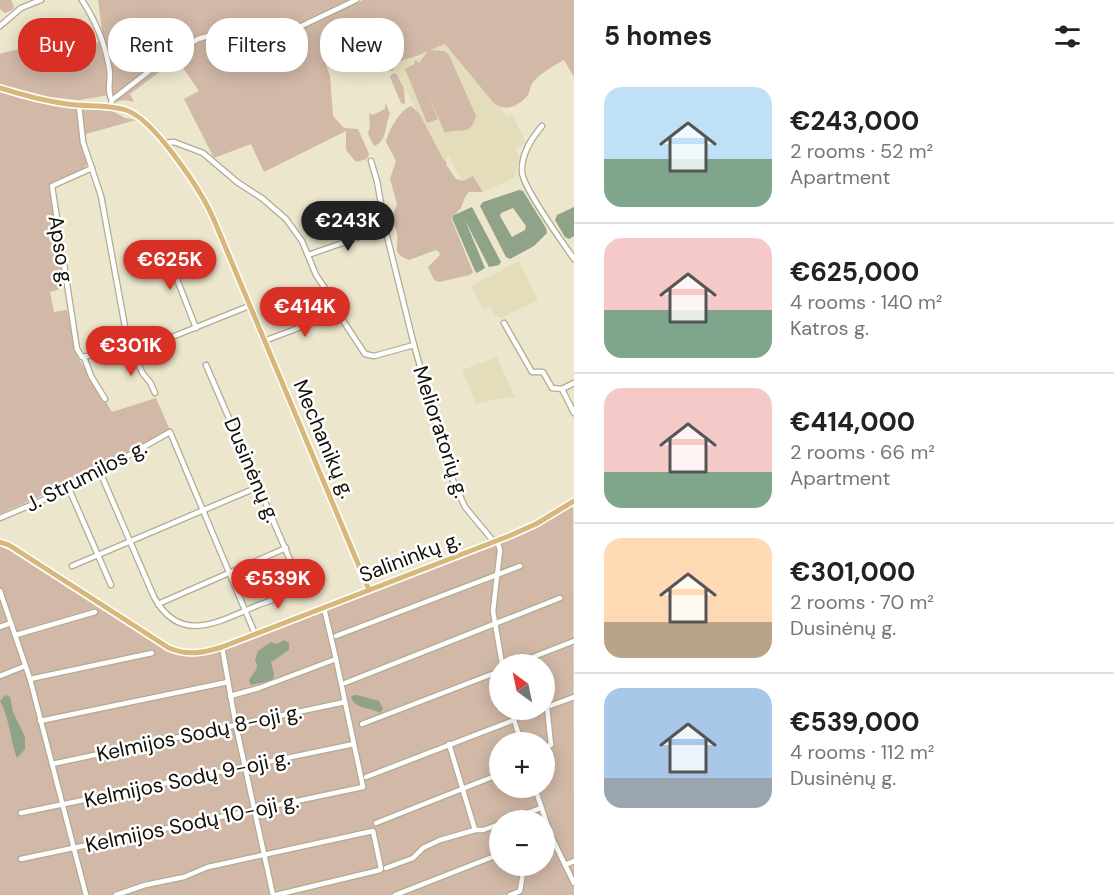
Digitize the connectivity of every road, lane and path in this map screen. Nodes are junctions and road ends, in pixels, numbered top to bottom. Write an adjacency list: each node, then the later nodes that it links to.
1 (41, 0): 4 (street)
2 (82, 0): 6 (street)
3 (356, 0): 6 (street)
4 (0, 26)
5 (0, 88): 7 (main road, Mechanikų g.)
6 (112, 100): 8 (street)
7 (80, 106): 8 (main road, Mechanikų g.); 12 (street)
8 (110, 108): 10 (main road, Mechanikų g.)
9 (542, 126): 16 (street)
10 (164, 143): 15 (street, Melioratorių g.); 17 (main road, Mechanikų g.)
11 (371, 161): 13 (street)
12 (92, 168): 23 (street); 24 (street, Apso g.)
13 (386, 232): 15 (street); 22 (street)
14 (164, 246): 20 (street)
15 (308, 255): 18 (street, Melioratorių g.)
16 (574, 259)
17 (249, 306): 20 (street); 21 (main road, Mechanikų g.)
18 (338, 313): 21 (street); 22 (street, Melioratorių g.)
19 (504, 323): 27 (street)
20 (196, 328): 23 (street)
21 (264, 341): 47 (main road, Mechanikų g.)
22 (414, 345): 38 (street, Melioratorių g.)
23 (130, 348): 24 (street); 28 (street)
24 (84, 357): 29 (street, Apso g.)
25 (206, 364): 32 (street, Dusinėnų g.)
26 (574, 383): 27 (street)
27 (562, 389): 30 (street)
28 (155, 393)
29 (105, 399)
30 (574, 413)
31 (100, 472): 33 (street, J. Strumilos g.); 35 (street, J. Strumilos g.); 37 (street, Dusinėnų g.)
32 (258, 487): 35 (street); 40 (street, Dusinėnų g.)
33 (69, 489): 36 (street, J. Strumilos g.); 41 (street)
34 (574, 501): 38 (main road, Salininkų g.)
35 (203, 510): 37 (street); 44 (street)
36 (0, 518)
37 (130, 541): 41 (street); 50 (street, Dusinėnų g.)
38 (496, 541): 45 (street); 47 (main road, Salininkų g.)
39 (0, 542): 61 (main road, Salininkų g.)
40 (286, 548): 44 (street); 52 (street, Dusinėnų g.)
41 (98, 555): 42 (street); 46 (street)
42 (72, 566)
43 (520, 566): 45 (street)
44 (229, 572): 50 (street); 52 (street)
45 (497, 574): 55 (street); 59 (street)
46 (111, 585)
47 (369, 590): 51 (main road, Salininkų g.)
48 (0, 591): 54 (street)
49 (560, 598): 55 (street)
50 (158, 604): 52 (street, Dusinėnų g.)
51 (324, 608): 57 (main road, Salininkų g.); 65 (street)
52 (245, 611): 57 (street)
53 (95, 612): 58 (street)
54 (11, 623): 56 (street); 58 (street)
55 (495, 624): 63 (street); 71 (street)
56 (0, 627)
57 (255, 634): 61 (main road, Salininkų g.)
58 (16, 635): 66 (street)
59 (336, 636)
60 (574, 641): 64 (street)
61 (222, 647): 70 (street)
62 (153, 653): 69 (street)
63 (500, 654)
64 (541, 654)
65 (336, 659): 72 (street); 74 (street)
66 (25, 666): 68 (street); 69 (street)
67 (489, 675): 77 (street)
68 (0, 676)
69 (30, 679): 76 (street)
70 (228, 682): 72 (street); 76 (street)
71 (345, 683)
72 (231, 696): 78 (street)
73 (574, 697): 80 (street)
74 (345, 702): 78 (street, Kelmijos Sodų 8-oji g.); 81 (street)
75 (514, 720): 79 (street); 82 (street)
76 (40, 721): 83 (street)
77 (362, 724)
78 (236, 726): 83 (street, Kelmijos Sodų 8-oji g.); 84 (street)
79 (518, 732)
80 (550, 732)
81 (354, 744): 84 (street, Kelmijos Sodų 9-oji g.); 91 (street, Kelmijos Sodų 10-oji g.)
82 (449, 744): 85 (street); 87 (street)
83 (52, 764): 89 (street)
84 (246, 768): 89 (street, Kelmijos Sodų 9-oji g.); 91 (street)
85 (366, 777)
86 (489, 778): 87 (street)
87 (463, 789): 94 (street); 96 (street)
88 (538, 798): 90 (street)
89 (63, 804): 93 (street, Kelmijos Sodų 9-oji g.); 98 (street)
90 (541, 808): 92 (street)
91 (254, 810): 98 (street, Kelmijos Sodų 10-oji g.); 99 (street)
92 (536, 810)
93 (21, 813)
94 (376, 823)
95 (489, 828): 96 (street)
96 (476, 830): 104 (street)
97 (555, 844): 103 (street)
98 (73, 847): 100 (street, Kelmijos Sodų 10-oji g.); 109 (street)
99 (264, 856): 104 (street); 110 (street); 111 (street)
100 (21, 859)
101 (489, 859): 107 (street)
102 (574, 861): 103 (street)
103 (565, 865): 106 (street)
104 (383, 868): 111 (street)
105 (523, 876): 108 (street)
106 (574, 883)
107 (408, 893): 112 (street)
108 (521, 893): 113 (street)
109 (86, 895)
110 (116, 895)
111 (275, 895)
112 (395, 895)
113 (510, 895)

